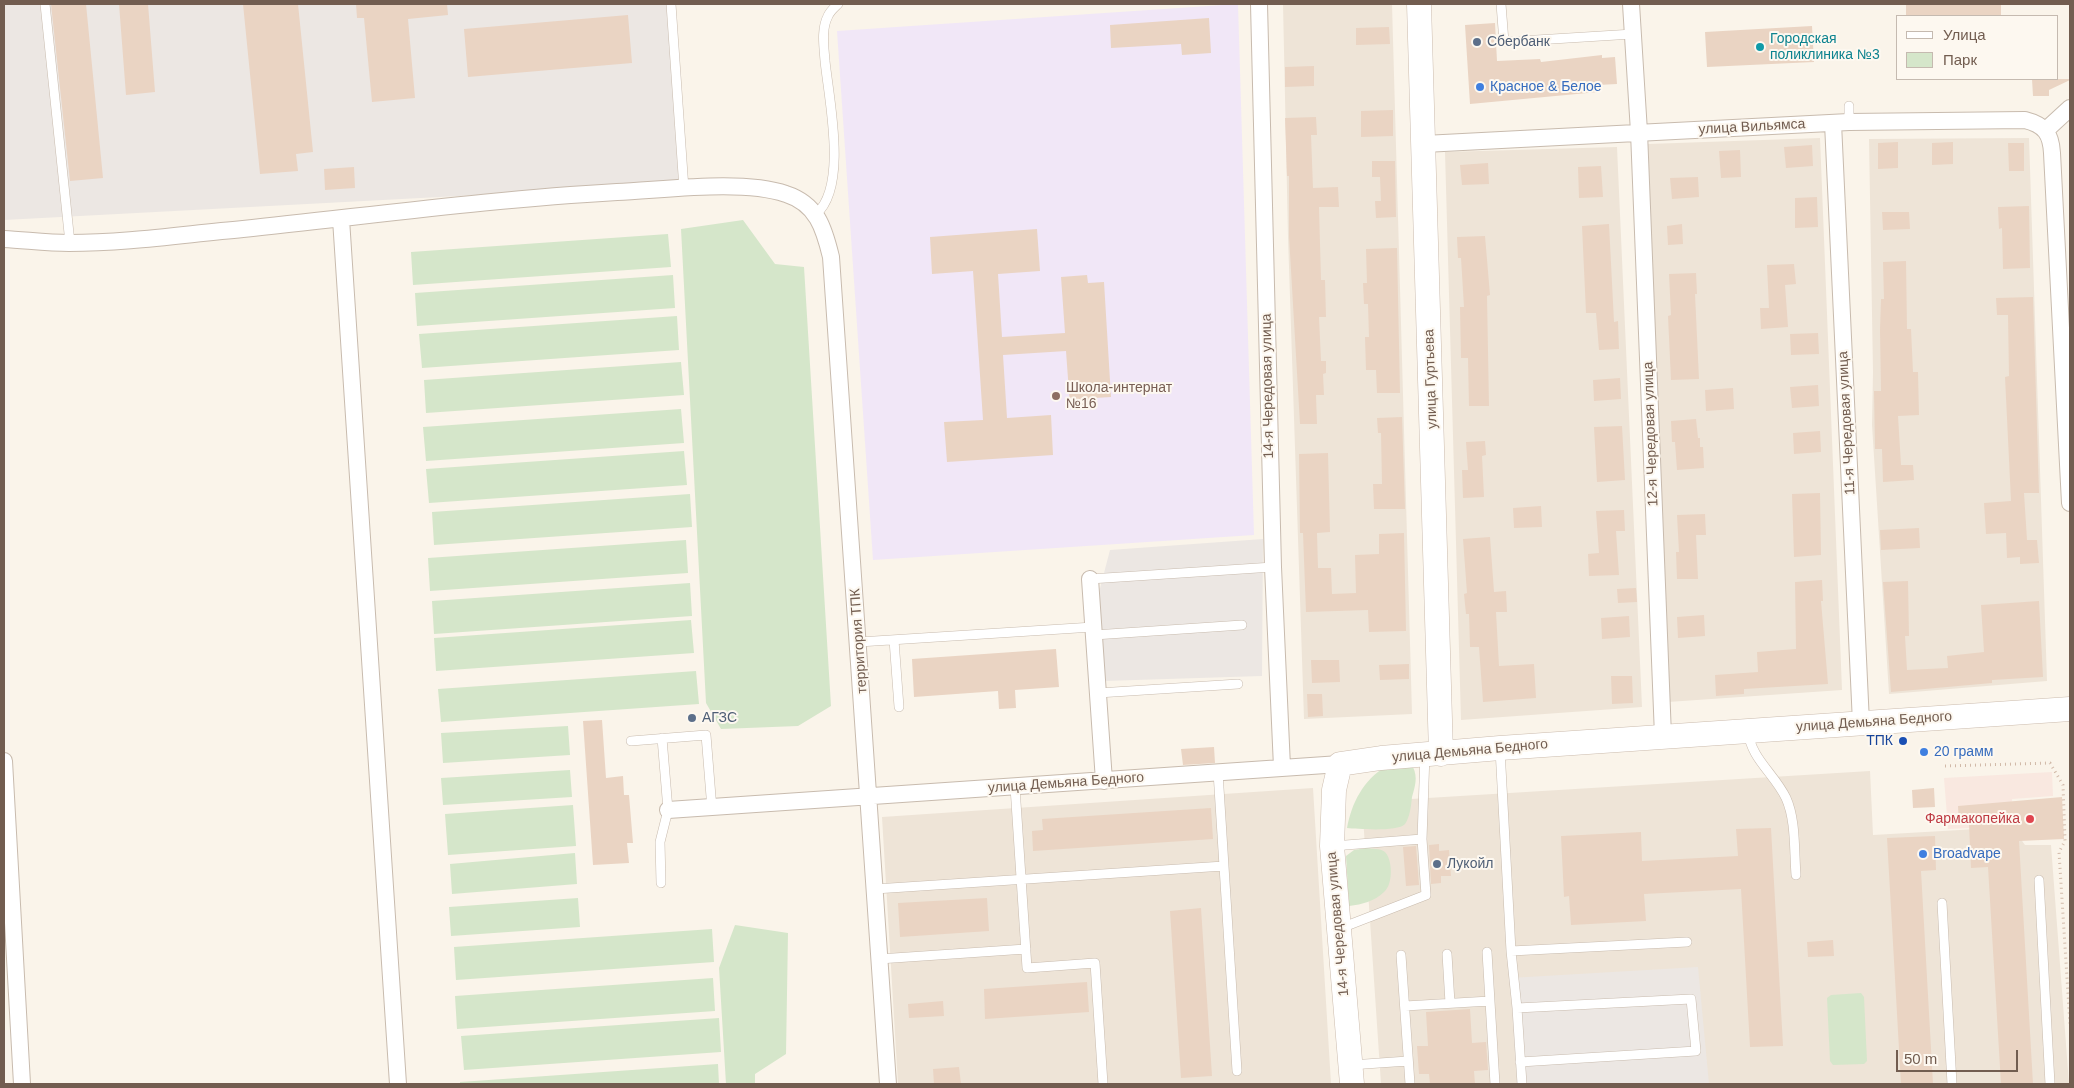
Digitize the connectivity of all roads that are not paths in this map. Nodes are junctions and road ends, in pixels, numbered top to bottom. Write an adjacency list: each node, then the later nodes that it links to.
1 (45, 4): 18 (lane)
2 (671, 4): 14 (lane)
3 (838, 4): 15 (lane)
4 (1259, 4): 21 (street, 14-я Чередовая улица)
5 (1419, 4): 13 (main road, улица Гуртьева)
6 (1502, 4): 8 (lane)
7 (1630, 4): 8 (street, 12-я Чередовая улица)
8 (1633, 34): 12 (street, 12-я Чередовая улица)
9 (2070, 108): 11 (street)
10 (1844, 117): 11 (street, улица Вильямса); 12 (street, улица Вильямса); 31 (street, 11-я Чередовая улица)
11 (2046, 130): 19 (street)
12 (1639, 132): 13 (street, улица Вильямса); 33 (street, 12-я Чередовая улица)
13 (1424, 144): 37 (main road, улица Гуртьева)
14 (684, 188): 15 (street); 16 (street)
15 (812, 209): 26 (street, территория ТПК)
16 (341, 219): 18 (street); 73 (street)
17 (4, 239): 18 (street)
18 (70, 243)
19 (2067, 355): 20 (street)
20 (2070, 503)
21 (1272, 568): 22 (lane); 40 (street, 14-я Чередовая улица)
22 (1090, 579): 24 (street)
23 (1242, 625): 24 (lane)
24 (1094, 631): 25 (lane); 28 (street)
25 (894, 640): 26 (lane); 29 (lane)
26 (859, 642): 44 (street, территория ТПК)
27 (1238, 684): 28 (lane)
28 (1098, 693): 42 (street)
29 (899, 707)
30 (2070, 709): 31 (main road, улица Демьяна Бедного)
31 (1861, 723): 32 (main road, улица Демьяна Бедного)
32 (1748, 731): 33 (main road, улица Демьяна Бедного); 50 (lane)
33 (1664, 736): 36 (main road, улица Демьяна Бедного)
34 (662, 738): 35 (lane); 45 (lane); 46 (lane)
35 (631, 741)
36 (1500, 748): 37 (main road, улица Демьяна Бедного); 59 (lane)
37 (1433, 754): 39 (main road, улица Демьяна Бедного); 47 (lane)
38 (4, 761): 72 (street)
39 (1340, 764): 40 (street, улица Демьяна Бедного); 48 (main road, 14-я Чередовая улица)
40 (1282, 767): 41 (street, улица Демьяна Бедного)
41 (1218, 772): 42 (street, улица Демьяна Бедного); 49 (lane)
42 (1104, 781): 43 (street, улица Демьяна Бедного)
43 (1015, 787): 44 (street, улица Демьяна Бедного); 51 (lane)
44 (870, 798): 45 (street, улица Демьяна Бедного); 54 (street, территория ТПК)
45 (712, 809): 46 (street, улица Демьяна Бедного)
46 (668, 810): 53 (lane)
47 (1422, 839): 48 (lane); 56 (lane)
48 (1332, 846): 56 (main road, 14-я Чередовая улица)
49 (1224, 866): 51 (lane); 70 (lane)
50 (1796, 875)
51 (1021, 879): 54 (lane); 58 (lane)
52 (2039, 880): 80 (lane)
53 (662, 884)
54 (875, 889): 63 (street, территория ТПК)
55 (1942, 903): 79 (lane)
56 (1338, 929): 71 (main road, 14-я Чередовая улица)
57 (1686, 942): 59 (lane)
58 (1026, 949): 63 (lane); 75 (lane)
59 (1511, 951): 67 (lane)
60 (1486, 952): 64 (lane)
61 (1447, 954): 65 (lane)
62 (1402, 955): 66 (lane)
63 (879, 959): 74 (street, территория ТПК)
64 (1490, 1001): 65 (lane); 77 (lane)
65 (1450, 1003): 66 (lane)
66 (1405, 1006): 68 (lane)
67 (1517, 1008): 69 (lane); 69 (lane)
68 (1408, 1061): 71 (lane); 76 (lane)
69 (1520, 1062): 78 (lane)
70 (1238, 1071)
71 (1352, 1074)
72 (22, 1084)
73 (398, 1084)
74 (888, 1084)
75 (1103, 1084)
76 (1410, 1084)
77 (1495, 1084)
78 (1522, 1084)
79 (1952, 1084)
80 (2050, 1084)

